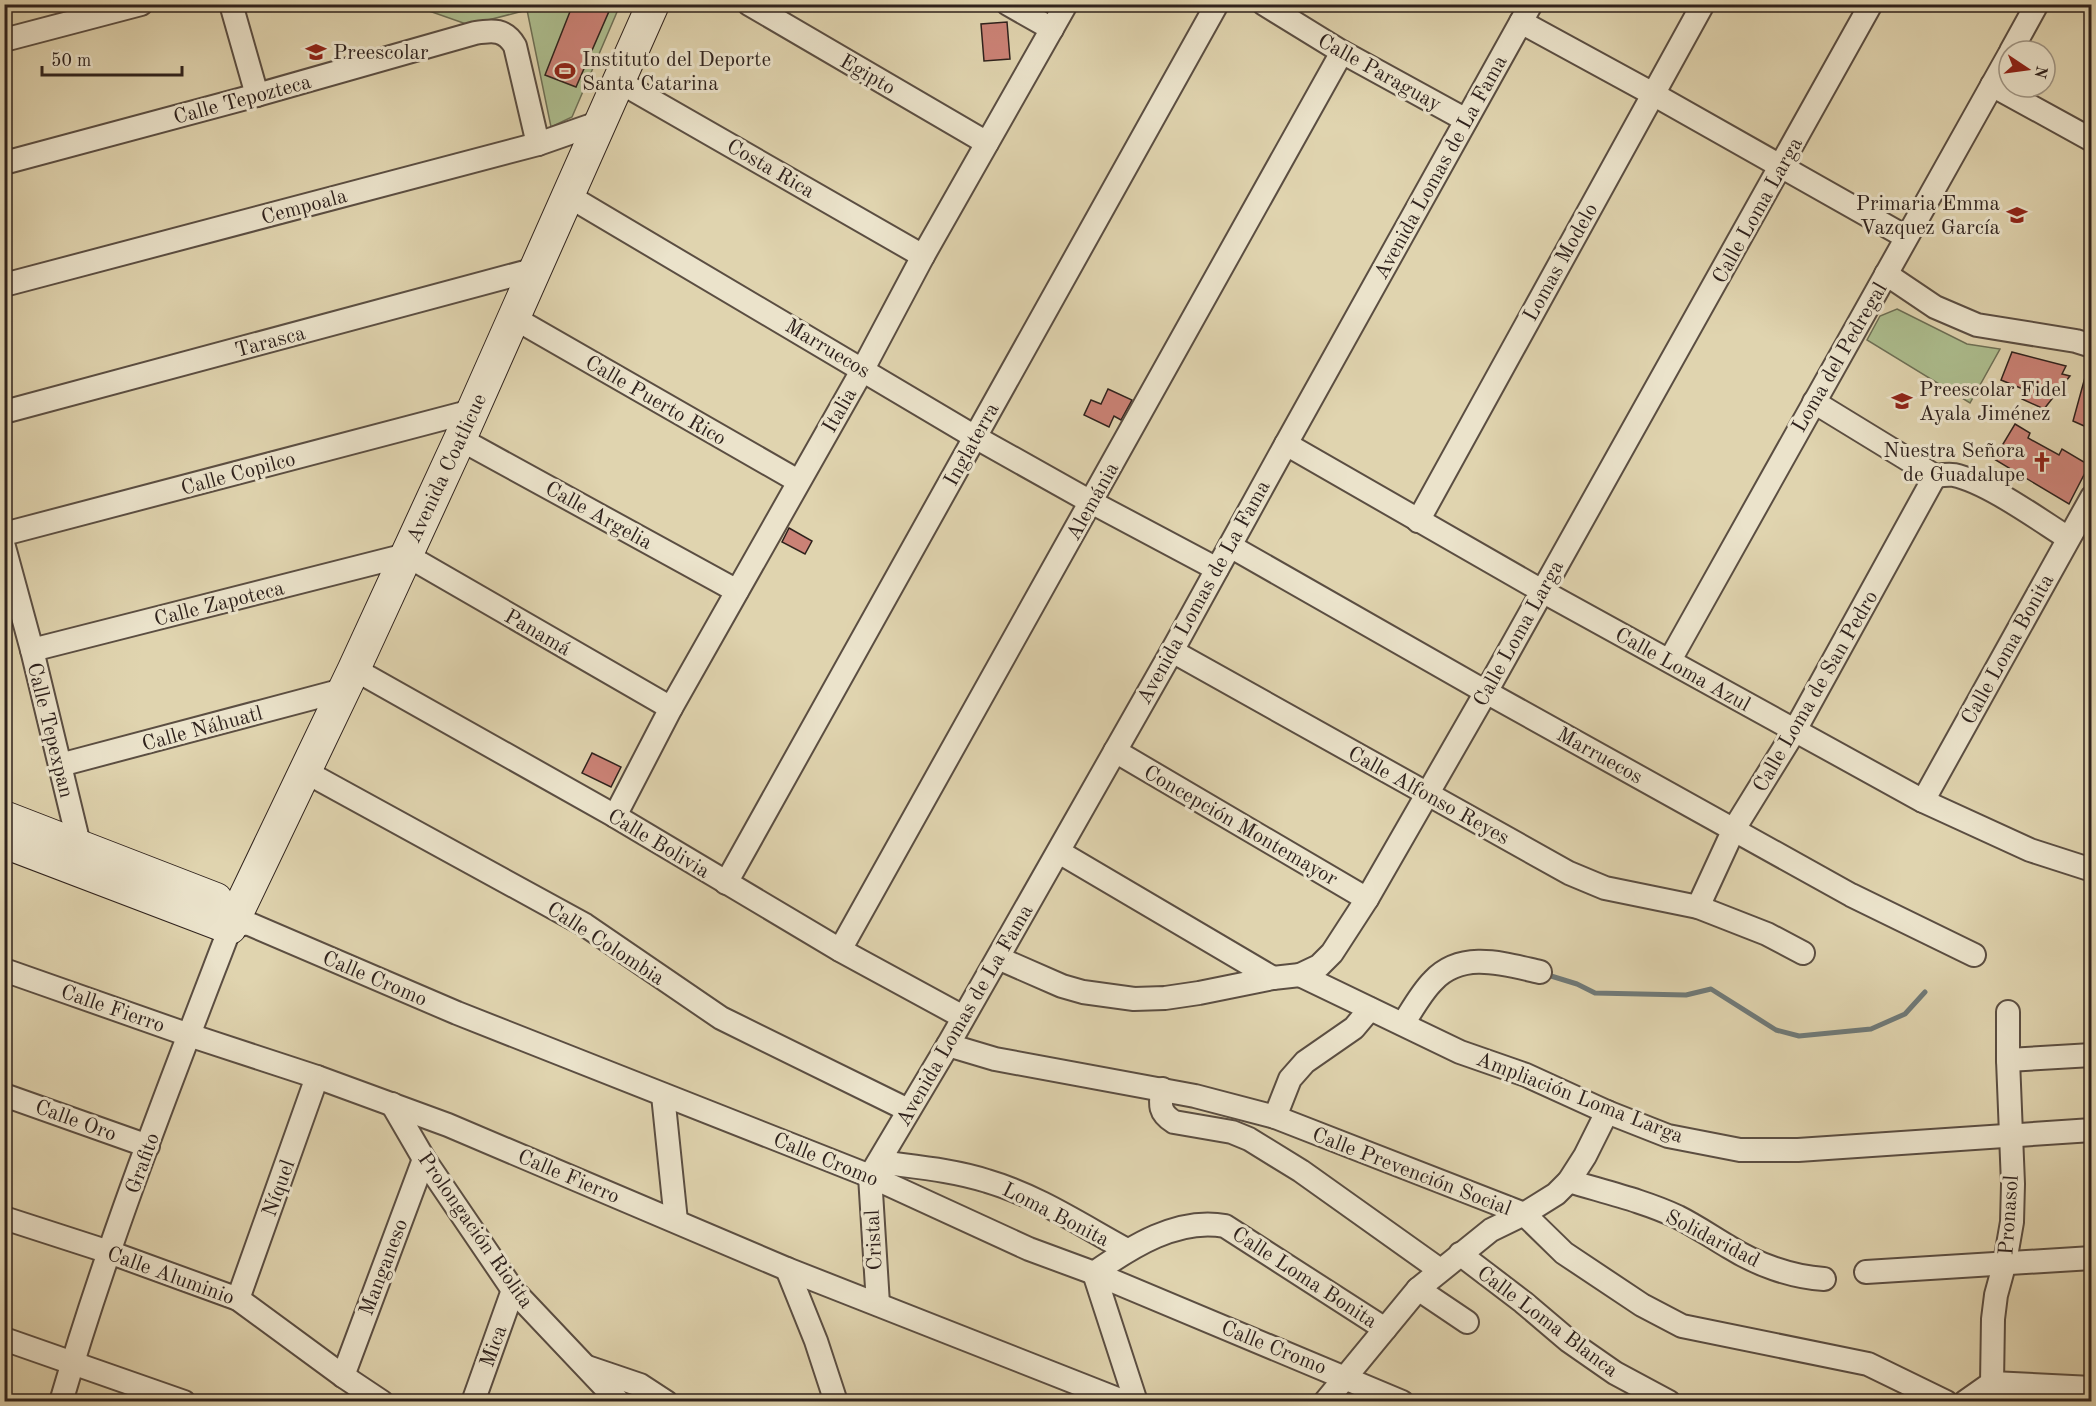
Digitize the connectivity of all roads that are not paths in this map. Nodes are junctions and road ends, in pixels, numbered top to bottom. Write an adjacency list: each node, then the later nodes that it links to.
1 (141, 4): 15 (street)
2 (231, 4): 21 (street)
3 (653, 4): 18 (street, Avenida Coatlicue)
4 (749, 4): 25 (street, Egipto)
5 (1008, 4): 13 (street)
6 (1066, 4): 13 (street, Italia)
7 (1217, 4): 41 (street, Inglaterra)
8 (1264, 4): 16 (street, Calle Paraguay)
9 (1703, 4): 20 (street, Lomas Modelo)
10 (1871, 4): 28 (street, Calle Loma Larga)
11 (2037, 4): 14 (street, Loma del Pedregal)
12 (1526, 13): 20 (street); 22 (street, Avenida Lomas de La Fama)
13 (1052, 29): 25 (street, Italia)
14 (2018, 39)
15 (4, 40)
16 (1342, 52): 22 (street, Calle Paraguay); 46 (street, Alemánia)
17 (1997, 76): 19 (street, Loma del Pedregal)
18 (618, 81): 23 (street, Avenida Coatlicue); 31 (street, Costa Rica)
19 (1992, 85): 24 (street); 30 (street, Loma del Pedregal)
20 (1653, 94): 28 (street); 47 (street, Lomas Modelo)
21 (257, 95): 26 (street, Calle Tepozteca); 27 (street, Calle Tepozteca)
22 (1466, 120): 42 (street, Avenida Lomas de La Fama)
23 (601, 122): 26 (street, Cempoala); 29 (street, Avenida Coatlicue)
24 (2091, 140)
25 (987, 143): 31 (street, Italia)
26 (538, 144): 34 (street, Cempoala)
27 (4, 163)
28 (1782, 166): 30 (street); 55 (street, Calle Loma Larga)
29 (567, 195): 32 (street, Avenida Coatlicue); 37 (street, Marruecos)
30 (1906, 237): 33 (street, Loma del Pedregal)
31 (923, 256): 37 (street, Italia)
32 (536, 269): 35 (street, Avenida Coatlicue); 39 (street, Tarasca)
33 (1886, 274): 36 (street); 38 (street, Loma del Pedregal)
34 (4, 285)
35 (514, 318): 40 (street, Avenida Coatlicue); 44 (street, Calle Puerto Rico)
36 (2091, 346)
37 (863, 369): 41 (street, Marruecos); 44 (street, Italia)
38 (1814, 402): 43 (street); 58 (street, Loma del Pedregal)
39 (4, 412)
40 (466, 425): 48 (street, Calle Copilco); 52 (street, Avenida Coatlicue); 54 (street, Calle Argelia)
41 (975, 436): 46 (street, Marruecos); 75 (street, Inglaterra)
42 (1286, 444): 47 (street, Calle Loma Azul); 50 (street, Avenida Lomas de La Fama)
43 (1935, 476): 49 (street); 62 (street, Calle Loma de San Pedro)
44 (798, 481): 54 (street, Italia)
45 (2091, 497): 49 (street, Calle Loma Bonita)
46 (1091, 502): 53 (street, Marruecos); 79 (street, Alemánia)
47 (1418, 521): 55 (street, Calle Loma Azul)
48 (4, 534)
49 (2068, 538): 67 (street, Calle Loma Bonita)
50 (1230, 546): 53 (street, Avenida Lomas de La Fama); 60 (street, Marruecos)
51 (4, 547): 56 (street, Calle Tepexpan)
52 (406, 555): 56 (street, Calle Zapoteca); 59 (street, Avenida Coatlicue); 61 (street, Panamá)
53 (1216, 569): 57 (street, Avenida Lomas de La Fama)
54 (737, 591): 61 (street, Italia)
55 (1542, 591): 58 (street, Calle Loma Azul); 60 (street, Calle Loma Larga)
56 (32, 650): 64 (street, Calle Tepexpan)
57 (1172, 651): 63 (street, Avenida Lomas de La Fama); 66 (street, Calle Alfonso Reyes)
58 (1670, 660): 62 (street, Calle Loma Azul)
59 (349, 680): 64 (street, Calle Náhuatl); 65 (street, Avenida Coatlicue); 68 (street, Calle Bolivia)
60 (1486, 692): 66 (street, Calle Loma Larga); 70 (street, Marruecos)
61 (670, 708): 68 (street, Italia)
62 (1794, 732): 67 (street, Calle Loma Azul); 70 (street, Calle Loma de San Pedro)
63 (1115, 750): 73 (street, Avenida Lomas de La Fama); 76 (street, Concepción Montemayor)
64 (60, 765): 72 (street, Calle Tepexpan)
65 (306, 772): 78 (street, Avenida Coatlicue); 100 (street, Calle Colombia)
66 (1428, 794): 76 (street, Calle Loma Larga); 77 (street, Calle Alfonso Reyes)
67 (1923, 801): 74 (street, Calle Loma Azul)
68 (615, 816): 75 (street, Calle Bolivia)
69 (4, 817): 72 (street, Calle Cromo)
70 (1734, 829): 77 (street, Calle Loma de San Pedro); 81 (street, Marruecos)
71 (4, 842): 78 (street, Calle Cromo)
72 (79, 844): 78 (street, Calle Cromo)
73 (1059, 852): 82 (street, Avenida Lomas de La Fama); 86 (street)
74 (2091, 870)
75 (726, 883): 79 (street, Calle Bolivia)
76 (1367, 898): 85 (street, Calle Loma Larga)
77 (1698, 907): 80 (street, Calle Alfonso Reyes)
78 (239, 920): 91 (street, Grafito); 98 (street, Calle Cromo)
79 (840, 950): 89 (street, Calle Bolivia)
80 (1803, 953)
81 (1974, 955)
82 (998, 958): 86 (street, Calle Loma Larga); 89 (street, Avenida Lomas de La Fama)
83 (4, 970): 91 (street, Calle Fierro)
84 (1540, 972): 90 (street)
85 (1300, 975): 86 (street, Calle Loma Larga); 87 (street, Ampliación Loma Larga)
86 (1273, 978)
87 (1370, 1009): 90 (street, Ampliación Loma Larga); 102 (street)
88 (2008, 1012): 94 (street, Pronasol)
89 (963, 1017): 92 (street, Avenida Lomas de La Fama)
90 (1403, 1024): 101 (street, Ampliación Loma Larga)
91 (189, 1035): 95 (street, Calle Fierro); 105 (street, Grafito)
92 (948, 1045): 96 (street, Calle Prevención Social); 100 (street, Avenida Lomas de La Fama)
93 (2091, 1055): 94 (street)
94 (2008, 1060): 104 (street, Pronasol)
95 (317, 1077): 99 (street, Calle Fierro); 124 (street, Níquel)
96 (1162, 1089): 102 (street, Calle Prevención Social); 118 (street)
97 (4, 1095): 105 (street, Calle Oro)
98 (663, 1095): 107 (street, Calle Cromo); 111 (street)
99 (392, 1104): 106 (street, Prolongación Riolita); 111 (street, Calle Fierro)
100 (908, 1110): 107 (street, Avenida Lomas de La Fama)
101 (1607, 1112): 104 (street, Ampliación Loma Larga); 108 (street)
102 (1275, 1117): 109 (street, Calle Prevención Social)
103 (2091, 1130): 104 (street, Ampliación Loma Larga)
104 (2010, 1135): 116 (street, Pronasol)
105 (148, 1146): 113 (street, Grafito)
106 (424, 1159): 123 (street, Prolongación Riolita); 131 (street, Manganeso)
107 (875, 1169): 112 (street, Loma Bonita); 120 (street, Calle Cromo); 125 (street, Cristal)
108 (1569, 1181): 109 (street); 121 (street, Solidaridad)
109 (1524, 1214): 114 (street); 147 (street, Calle Prevención Social)
110 (4, 1218): 113 (street, Calle Aluminio)
111 (676, 1221): 117 (street, Calle Fierro)
112 (1127, 1250): 120 (street, Calle Loma Bonita); 127 (street, Calle Loma Bonita)
113 (109, 1252): 124 (street, Calle Aluminio); 129 (street, Grafito)
114 (1460, 1254): 118 (street); 146 (street, Calle Loma Blanca)
115 (2091, 1258): 116 (street)
116 (2006, 1262): 119 (street); 133 (street, Pronasol)
117 (787, 1269): 125 (street, Calle Fierro); 141 (street)
118 (1440, 1270): 122 (street)
119 (1866, 1272)
120 (1094, 1273): 132 (street, Calle Cromo); 143 (street)
121 (1824, 1279)
122 (1418, 1289): 126 (street); 127 (street)
123 (513, 1290): 130 (street, Prolongación Riolita); 139 (street, Mica)
124 (238, 1299): 131 (street, Calle Aluminio)
125 (878, 1304): 142 (street, Calle Fierro)
126 (1467, 1322)
127 (1385, 1329): 132 (street)
128 (4, 1339): 129 (street)
129 (72, 1363): 136 (street, Grafito); 137 (street)
130 (582, 1365): 135 (street, Prolongación Riolita); 140 (street)
131 (342, 1376): 138 (street, Calle Aluminio)
132 (1346, 1377): 144 (street); 145 (street, Calle Cromo)
133 (1992, 1383): 134 (street); 148 (street)
134 (2091, 1388)
135 (612, 1398)
136 (61, 1401)
137 (184, 1401)
138 (382, 1401)
139 (473, 1401)
140 (666, 1401)
141 (836, 1401)
142 (1125, 1401)
143 (1136, 1401)
144 (1325, 1401)
145 (1402, 1401)
146 (1669, 1401)
147 (1946, 1401)
148 (1965, 1401)

